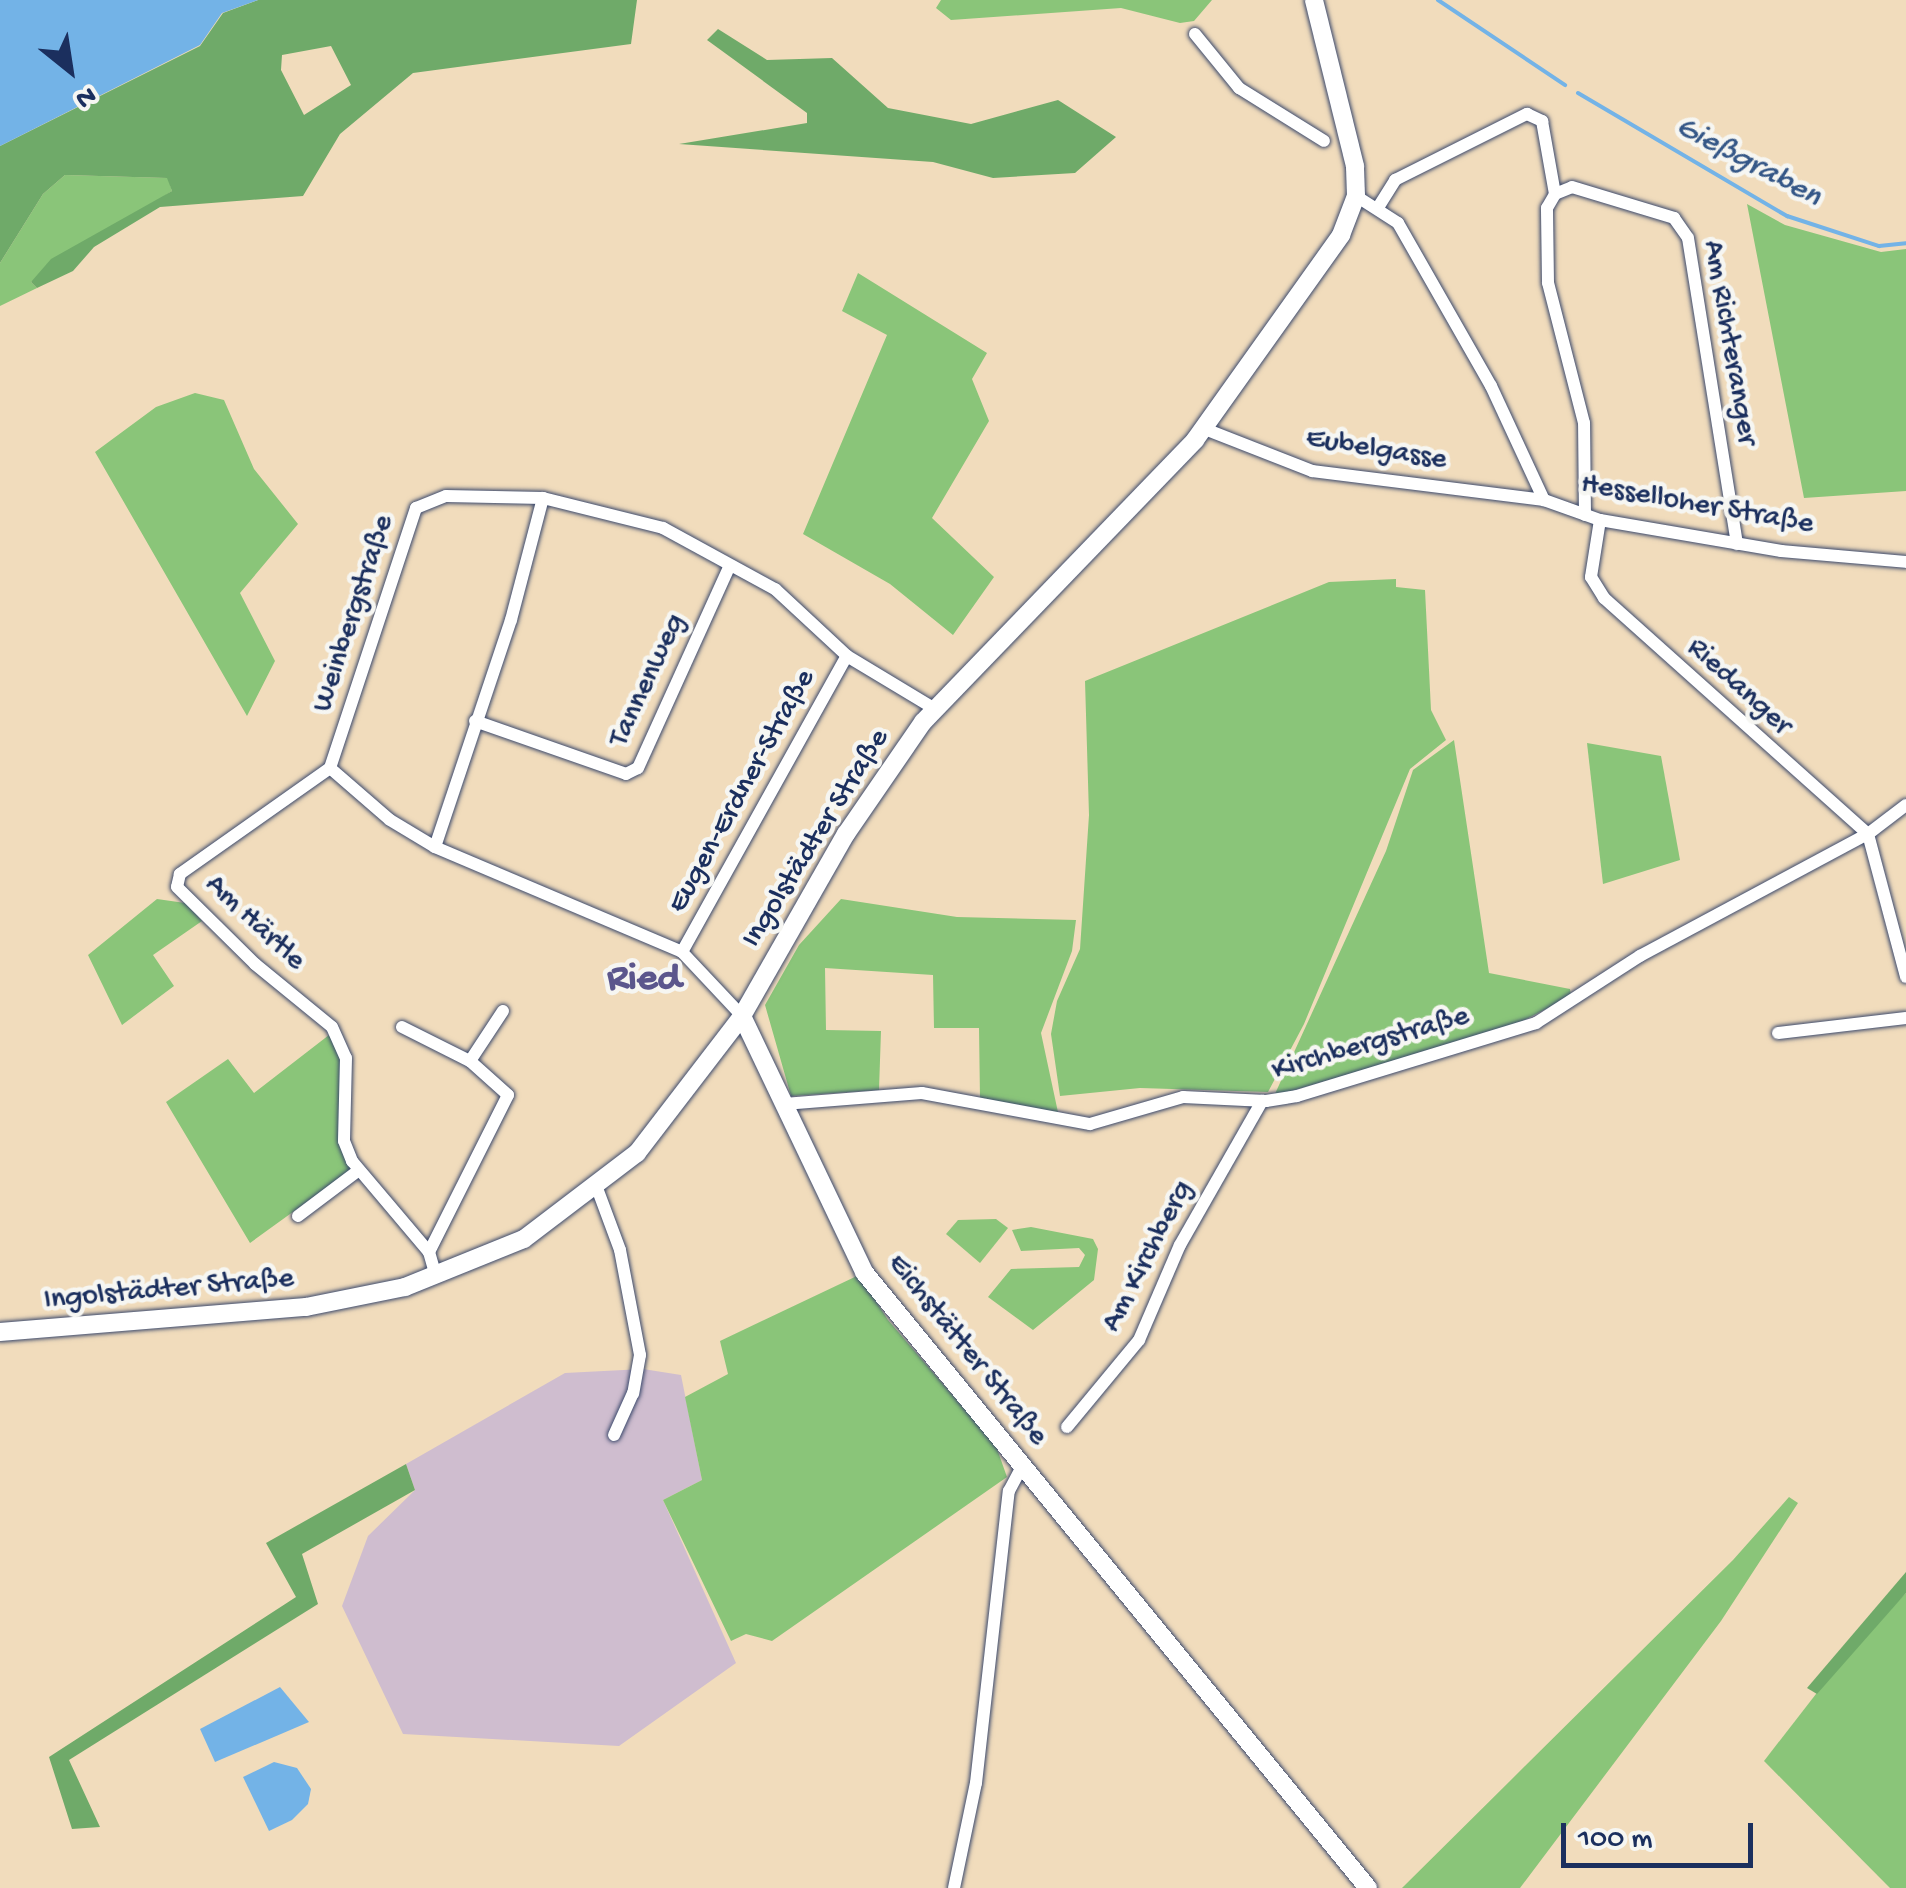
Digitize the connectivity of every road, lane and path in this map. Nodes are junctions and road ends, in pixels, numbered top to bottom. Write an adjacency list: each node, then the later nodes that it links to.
1 (1314, 0): 5 (main road, Ingolstädter Straße)
2 (1195, 34): 3 (street)
3 (1324, 141)
4 (1554, 194): 6 (street); 10 (street); 12 (street, Am Richteranger)
5 (1356, 196): 6 (street, Hesselloher Straße); 7 (main road, Ingolstädter Straße)
6 (1379, 206): 9 (street, Hesselloher Straße)
7 (1204, 429): 9 (street, Eubelgasse); 16 (main road, Ingolstädter Straße)
8 (543, 498): 14 (street, Weinbergstraße); 17 (street); 18 (street, Weinbergstraße)
9 (1544, 500): 10 (street, Hesselloher Straße)
10 (1585, 514): 11 (street, Hesselloher Straße)
11 (1600, 520): 12 (street, Hesselloher Straße); 20 (street, Riedanger)
12 (1737, 544): 13 (street, Hesselloher Straße)
13 (1906, 562)
14 (729, 567): 15 (street, Weinbergstraße); 17 (street, Tannenweg)
15 (847, 656): 16 (street, Weinbergstraße); 22 (street, Eugen-Erdner-Straße)
16 (936, 709): 25 (main road, Ingolstädter Straße)
17 (475, 721): 21 (street)
18 (330, 768): 21 (street); 32 (street, Am Härtle)
19 (1906, 805): 20 (street)
20 (1868, 834): 23 (street); 30 (street, Kirchbergstraße)
21 (436, 847): 22 (street)
22 (682, 952): 25 (street)
23 (1906, 977)
24 (503, 1012): 29 (street)
25 (742, 1016): 31 (main road, Eichstätter Straße); 33 (main road, Ingolstädter Straße)
26 (1906, 1018): 28 (street)
27 (402, 1027): 29 (street)
28 (1778, 1033)
29 (470, 1061): 35 (street)
30 (1262, 1101): 31 (street, Kirchbergstraße); 38 (street, Am Kirchberg)
31 (784, 1104): 40 (main road, Eichstätter Straße)
32 (358, 1170): 34 (street); 35 (street, Am Härtle)
33 (597, 1188): 36 (main road, Ingolstädter Straße); 39 (street)
34 (298, 1216)
35 (429, 1252): 36 (street, Am Härtle)
36 (436, 1278): 37 (main road, Ingolstädter Straße)
37 (0, 1332)
38 (1067, 1428)
39 (614, 1435)
40 (1023, 1466): 41 (street); 42 (main road, Eichstätter Straße)
41 (954, 1888)
42 (1368, 1888)

